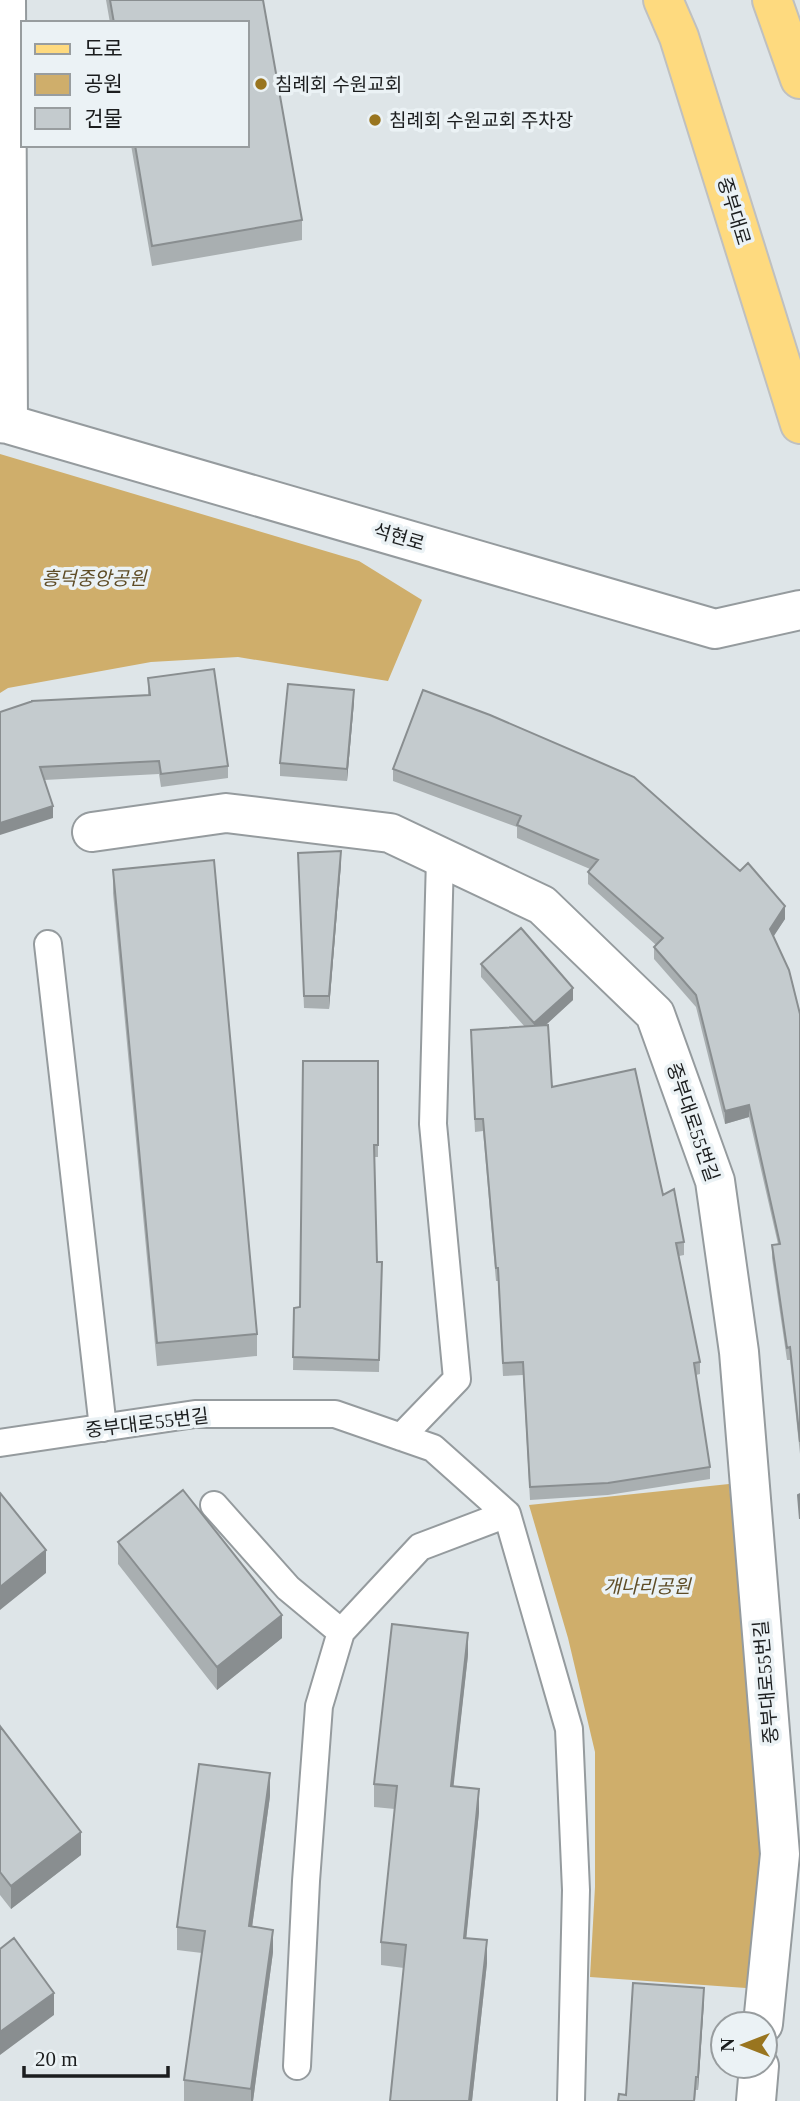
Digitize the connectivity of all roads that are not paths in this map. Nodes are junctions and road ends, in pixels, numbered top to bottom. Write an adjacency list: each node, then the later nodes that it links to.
1 (6, 0): 5 (street)
2 (663, 0): 6 (main road, 중부대로)
3 (772, 0): 4 (main road)
4 (800, 79)
5 (4, 424): 7 (street, 석현로)
6 (800, 424)
7 (800, 610)
8 (92, 832): 9 (street, 중부대로55번길)
9 (440, 858): 12 (lane); 17 (street, 중부대로55번길)
10 (48, 944): 11 (lane)
11 (103, 1428): 12 (lane, 중부대로55번길); 13 (lane, 중부대로55번길)
12 (401, 1437): 15 (lane, 중부대로55번길)
13 (0, 1443)
14 (214, 1505): 16 (lane)
15 (506, 1514): 16 (lane); 21 (lane)
16 (341, 1632): 19 (lane)
17 (790, 1854): 18 (street, 중부대로55번길)
18 (765, 2010)
19 (297, 2066)
20 (758, 2080): 22 (street)
21 (571, 2101)
22 (756, 2101)

